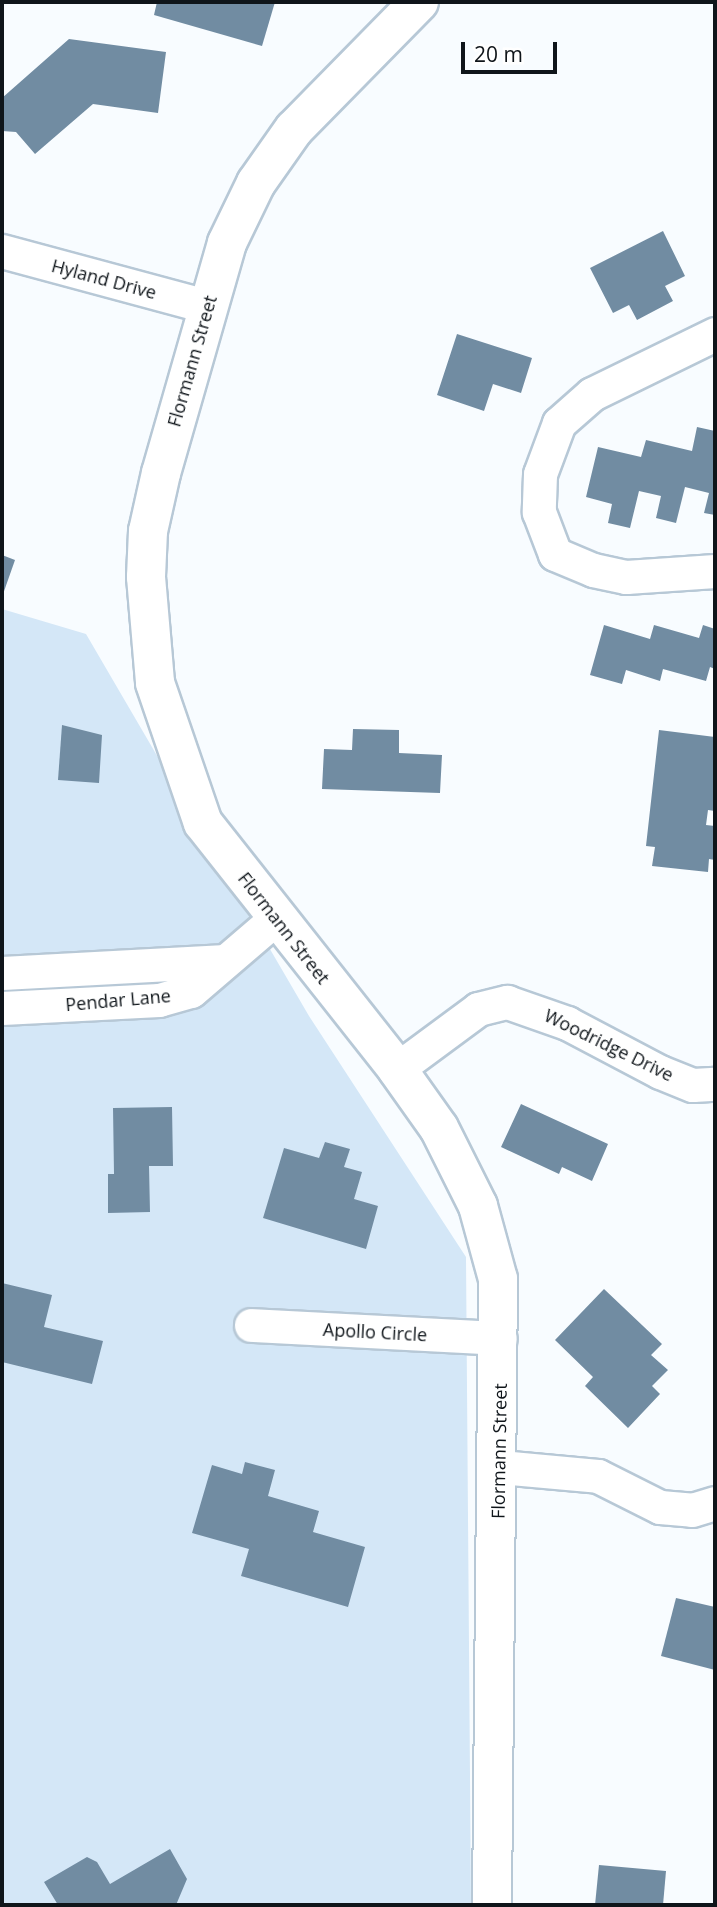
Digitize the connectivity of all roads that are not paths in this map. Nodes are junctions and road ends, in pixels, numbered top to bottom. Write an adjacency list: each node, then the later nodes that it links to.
1 (419, 2): 3 (street, Flormann Street)
2 (2, 251): 3 (street, Hyland Drive)
3 (206, 306): 6 (street, Flormann Street)
4 (715, 334): 5 (street)
5 (715, 571)
6 (275, 919): 7 (street, Pendar Lane); 10 (street, Flormann Street)
7 (221, 961): 8 (street, Pendar Lane); 9 (street, Pendar Lane)
8 (2, 973)
9 (2, 1008)
10 (397, 1069): 11 (street, Woodridge Drive); 13 (street, Flormann Street)
11 (715, 1084)
12 (251, 1325): 13 (street, Apollo Circle)
13 (500, 1338): 14 (street, Flormann Street)
14 (500, 1467): 15 (street); 16 (street, Flormann Street)
15 (715, 1503)
16 (492, 1905)

